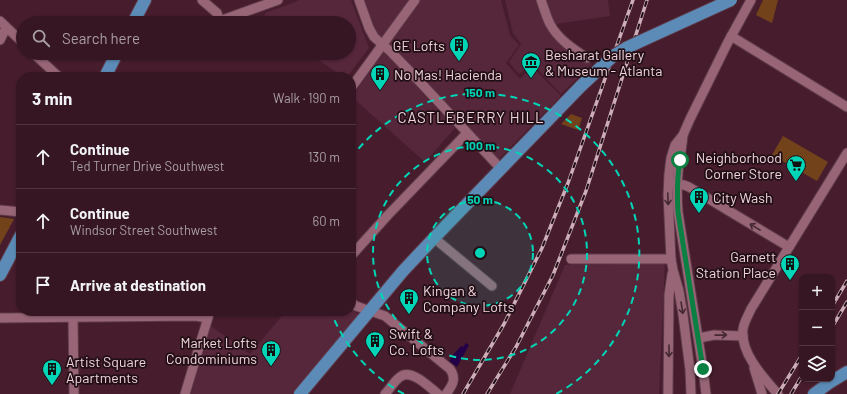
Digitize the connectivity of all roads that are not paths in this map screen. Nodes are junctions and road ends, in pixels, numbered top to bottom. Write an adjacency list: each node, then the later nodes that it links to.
1 (145, 0): 9 (main road)
2 (202, 0): 10 (street)
3 (278, 0): 11 (street)
4 (359, 0): 16 (street)
5 (415, 0): 16 (street)
6 (541, 0): 17 (street)
7 (731, 0): 26 (main road, bridge)
8 (751, 0): 13 (street)
9 (137, 16)
10 (216, 16)
11 (234, 16)
12 (3, 25): 14 (street); 15 (street)
13 (731, 36): 23 (street); 27 (street)
14 (16, 37)
15 (0, 40)
16 (382, 45): 22 (street); 24 (street)
17 (587, 58)
18 (41, 60): 20 (street)
19 (114, 60): 21 (main road)
20 (54, 72)
21 (108, 72)
22 (356, 81)
23 (847, 108)
24 (467, 133): 26 (street); 33 (street)
25 (847, 154): 32 (street)
26 (501, 169): 30 (main road)
27 (673, 184): 32 (street, one-way to 27); 35 (street, one-way to 35); 46 (street)
28 (0, 210): 29 (street)
29 (16, 212)
30 (434, 238): 38 (street); 40 (main road)
31 (16, 245): 37 (main road)
32 (789, 247): 45 (street)
33 (356, 250)
34 (571, 259): 35 (street)
35 (671, 259): 36 (street)
36 (673, 270): 56 (street, one-way to 56); 57 (street, one-way to 57)
37 (0, 275)
38 (492, 286)
39 (356, 306): 40 (street)
40 (370, 310): 52 (main road); 55 (street)
41 (196, 316): 43 (street)
42 (208, 316): 51 (street)
43 (73, 317): 44 (street); 50 (street)
44 (0, 318)
45 (743, 336): 46 (street, one-way to 45); 47 (street)
46 (698, 338): 58 (street)
47 (752, 360): 59 (street); 60 (street)
48 (847, 372): 49 (main road)
49 (829, 388): 61 (main road)
50 (74, 394)
51 (184, 394)
52 (300, 394)
53 (385, 394): 54 (street)
54 (438, 394)
55 (446, 394)
56 (668, 394)
57 (691, 394)
58 (706, 394)
59 (762, 394)
60 (778, 394)
61 (814, 394)

